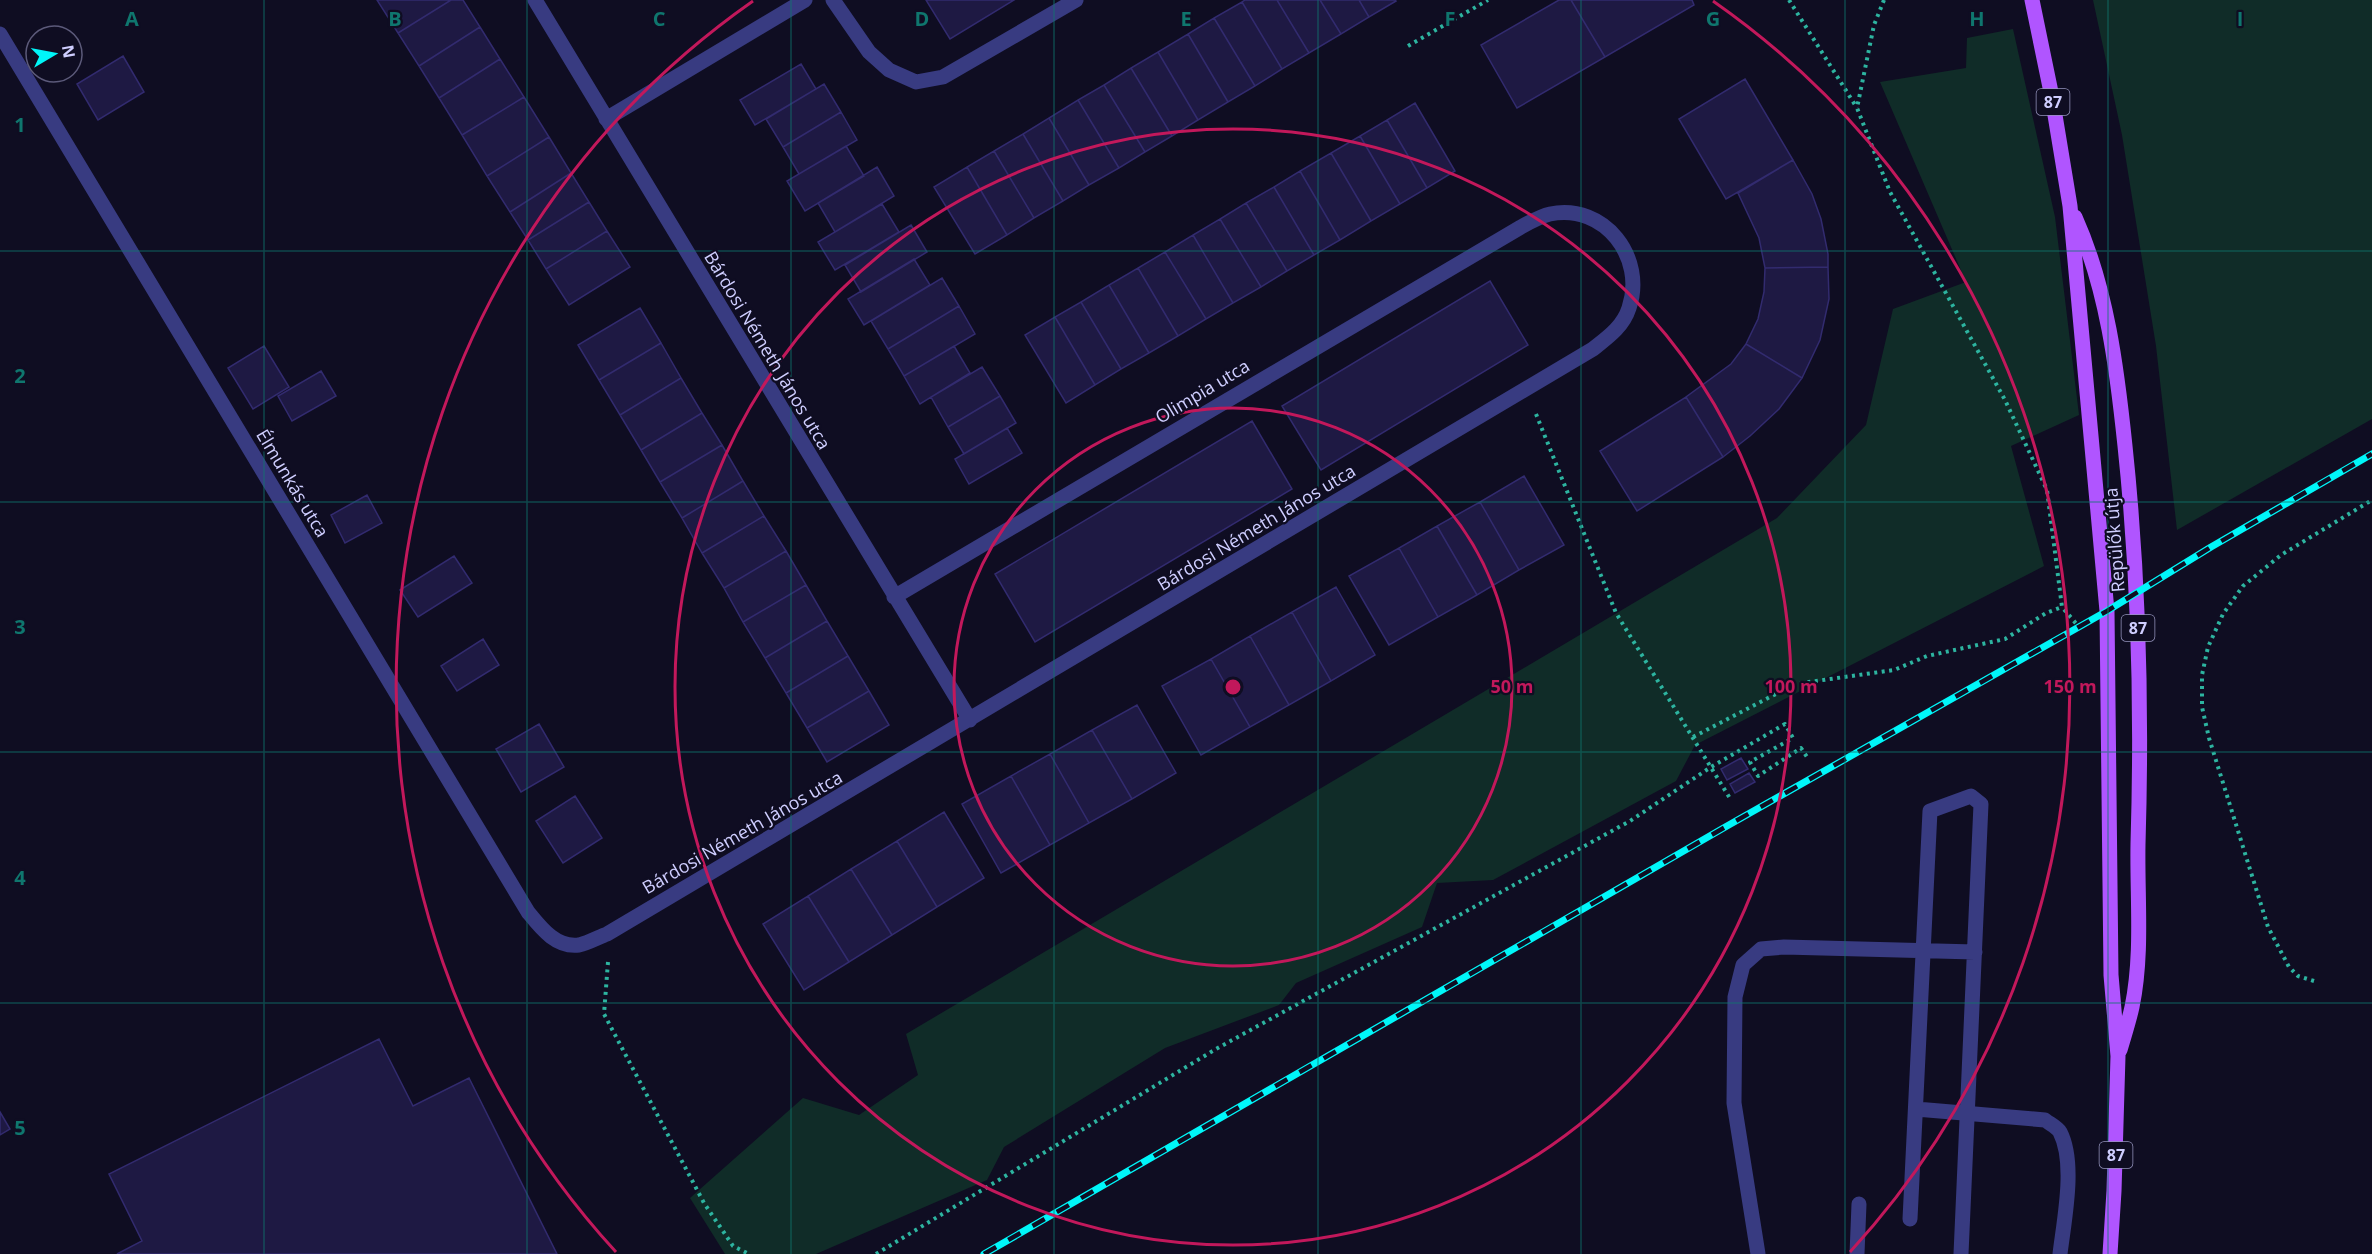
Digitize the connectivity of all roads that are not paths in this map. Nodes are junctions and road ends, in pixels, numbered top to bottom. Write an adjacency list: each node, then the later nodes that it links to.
1 (535, 0): 7 (street, Bárdosi Németh János utca)
2 (806, 0): 7 (street)
3 (833, 0): 4 (street)
4 (1076, 0)
5 (2032, 0): 8 (main road, Repülők útja / 87)
6 (0, 34): 12 (street, Élmunkás utca)
7 (606, 119): 10 (street, Bárdosi Németh János utca)
8 (2070, 206): 15 (main road, Repülők útja / 87); 15 (main road, Repülők útja / 87)
9 (1562, 368): 10 (street, Olimpia utca); 11 (street, Bárdosi Németh János utca)
10 (894, 597): 11 (street, Bárdosi Németh János utca)
11 (970, 720): 12 (street, Bárdosi Németh János utca)
12 (561, 943)
13 (1923, 950): 14 (street); 14 (street); 16 (street); 20 (street)
14 (1975, 952): 17 (street)
15 (2118, 1056): 24 (main road, Repülők útja / 87)
16 (1916, 1109): 17 (street); 19 (street)
17 (1968, 1112): 22 (street); 23 (street)
18 (1859, 1204): 21 (street)
19 (1910, 1219)
20 (1758, 1254)
21 (1857, 1254)
22 (1961, 1254)
23 (2060, 1254)
24 (2110, 1254)

